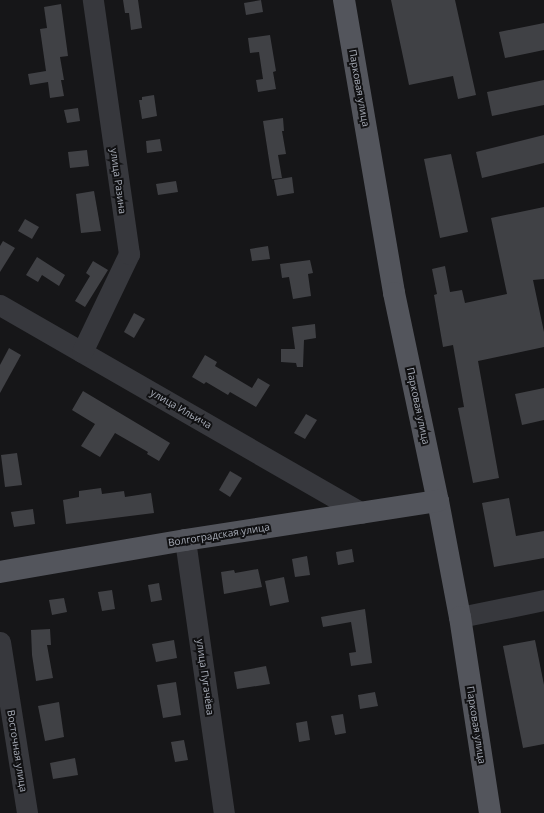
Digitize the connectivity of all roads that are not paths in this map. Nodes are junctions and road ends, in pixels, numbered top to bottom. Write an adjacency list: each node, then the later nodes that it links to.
1 (92, 0): 4 (street, улица Разина)
2 (344, 0): 5 (main road, Парковая улица)
3 (0, 306): 4 (street, улица Ильича)
4 (82, 352): 6 (street, улица Ильича)
5 (438, 501): 6 (main road, Волгоградская улица); 10 (main road, Парковая улица)
6 (361, 513): 7 (main road, Волгоградская улица)
7 (185, 540): 8 (main road, Волгоградская улица); 13 (street, улица Пугачёва)
8 (0, 572)
9 (544, 600): 10 (street)
10 (460, 617): 14 (main road, Парковая улица)
11 (0, 642): 12 (street, Восточная улица)
12 (27, 813)
13 (224, 813)
14 (490, 813)

